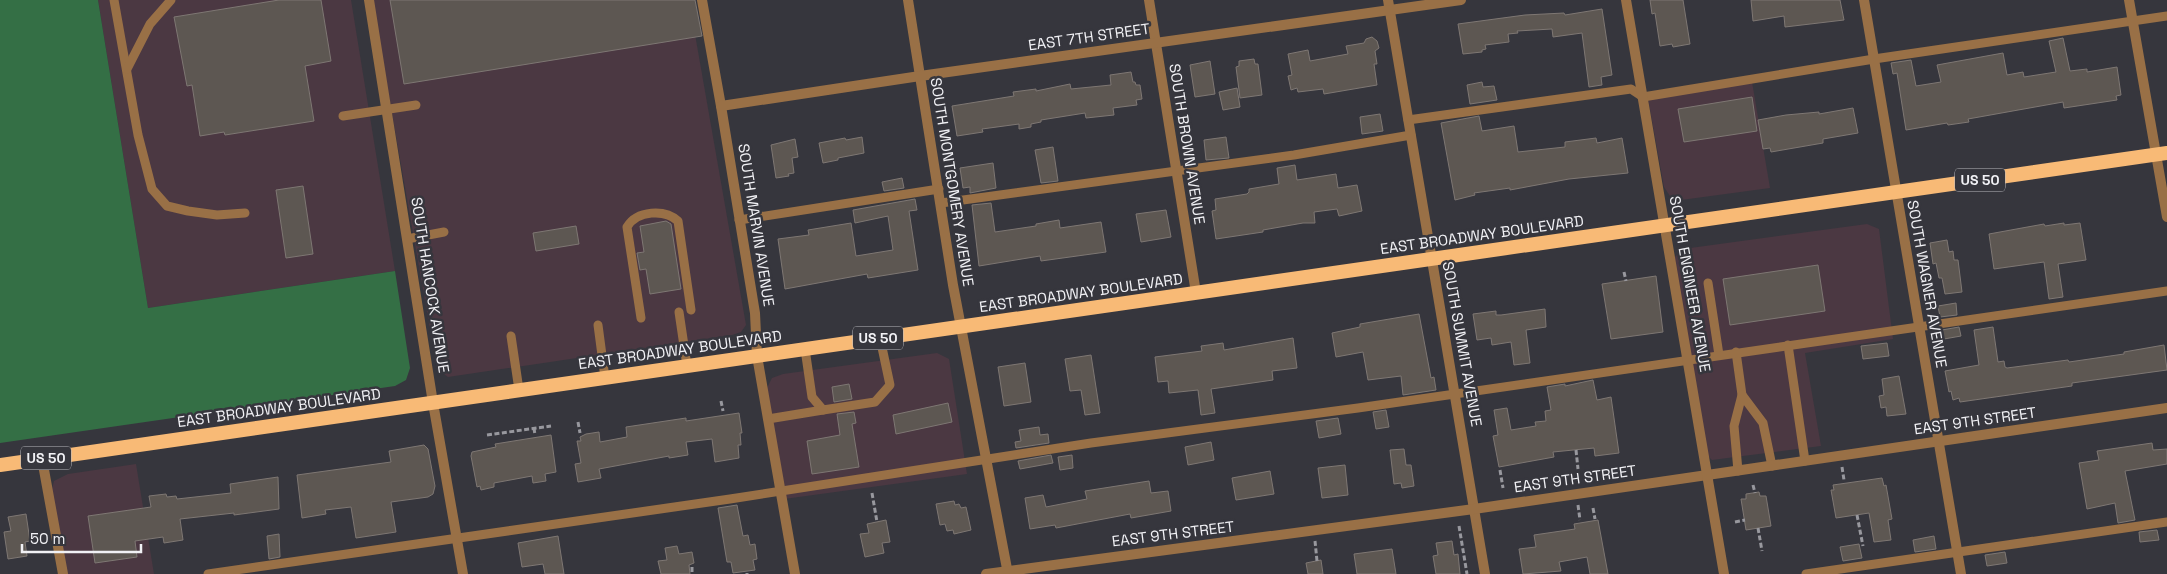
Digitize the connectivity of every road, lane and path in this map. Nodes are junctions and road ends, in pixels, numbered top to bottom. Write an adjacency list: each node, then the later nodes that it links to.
1 (114, 0): 16 (lane)
2 (171, 0): 16 (lane)
3 (369, 0): 21 (street, SOUTH HANCOCK AVENUE)
4 (702, 0): 20 (street, SOUTH MARVIN AVENUE)
5 (908, 0): 17 (street, SOUTH MONTGOMERY AVENUE)
6 (1148, 0): 14 (street, SOUTH BROWN AVENUE)
7 (1461, 0): 11 (street, EAST 7TH STREET)
8 (1626, 0): 18 (street, SOUTH ENGINEER AVENUE)
9 (1864, 0): 15 (street, SOUTH WAGNER AVENUE)
10 (2129, 0): 13 (street)
11 (1389, 5): 14 (street, EAST 7TH STREET); 23 (street, SOUTH SUMMIT AVENUE)
12 (2167, 16): 13 (lane)
13 (2133, 22): 15 (lane); 25 (street)
14 (1156, 43): 17 (street, EAST 7TH STREET); 26 (street, SOUTH BROWN AVENUE)
15 (1874, 59): 18 (lane); 28 (street, SOUTH WAGNER AVENUE)
16 (127, 70): 30 (lane)
17 (920, 76): 20 (street, EAST 7TH STREET); 27 (street, SOUTH MONTGOMERY AVENUE)
18 (1642, 97): 23 (lane); 33 (street, SOUTH ENGINEER AVENUE)
19 (416, 105): 21 (lane)
20 (721, 106): 32 (street, SOUTH MARVIN AVENUE)
21 (388, 108): 22 (lane); 35 (street, SOUTH HANCOCK AVENUE)
22 (343, 116)
23 (1408, 120): 24 (street, SOUTH SUMMIT AVENUE)
24 (1411, 135): 26 (lane); 36 (street, SOUTH SUMMIT AVENUE)
25 (2162, 154): 28 (highway, EAST BROADWAY BOULEVARD / US 50); 31 (street)
26 (1176, 170): 29 (lane); 41 (street, SOUTH BROWN AVENUE)
27 (939, 189): 29 (street, SOUTH MONTGOMERY AVENUE); 32 (lane)
28 (1896, 192): 33 (highway, EAST BROADWAY BOULEVARD / US 50); 46 (street, SOUTH WAGNER AVENUE)
29 (941, 203): 47 (street, SOUTH MONTGOMERY AVENUE)
30 (245, 213)
31 (2167, 217)
32 (739, 220): 54 (street, SOUTH MARVIN AVENUE)
33 (1664, 225): 36 (highway, EAST BROADWAY BOULEVARD / US 50); 55 (street, SOUTH ENGINEER AVENUE)
34 (444, 232): 35 (lane)
35 (408, 239): 62 (street, SOUTH HANCOCK AVENUE)
36 (1432, 259): 41 (highway, EAST BROADWAY BOULEVARD / US 50); 59 (street, SOUTH SUMMIT AVENUE)
37 (1624, 272): 38 (path)
38 (1626, 281)
39 (1708, 282): 53 (lane)
40 (2167, 291): 46 (lane)
41 (1196, 293): 47 (highway, EAST BROADWAY BOULEVARD / US 50)
42 (691, 310): 44 (lane)
43 (678, 312): 56 (lane)
44 (641, 318)
45 (598, 325): 57 (lane)
46 (1919, 326): 50 (lane); 73 (street, SOUTH WAGNER AVENUE)
47 (961, 327): 49 (highway, EAST BROADWAY BOULEVARD / US 50); 76 (street, SOUTH MONTGOMERY AVENUE)
48 (511, 336): 58 (lane)
49 (880, 338): 51 (highway, EAST BROADWAY BOULEVARD / US 50); 64 (lane)
50 (1788, 345): 52 (lane); 77 (lane)
51 (805, 349): 54 (highway, EAST BROADWAY BOULEVARD / US 50); 64 (lane)
52 (1736, 352): 53 (lane); 60 (lane)
53 (1719, 355): 55 (lane)
54 (757, 356): 56 (highway, EAST BROADWAY BOULEVARD / US 50); 66 (street, SOUTH MARVIN AVENUE)
55 (1688, 359): 59 (lane); 84 (street, SOUTH ENGINEER AVENUE)
56 (687, 366): 57 (highway, EAST BROADWAY BOULEVARD / US 50)
57 (605, 378): 58 (highway, EAST BROADWAY BOULEVARD / US 50)
58 (519, 390): 62 (highway, EAST BROADWAY BOULEVARD / US 50)
59 (1455, 394): 76 (lane); 93 (street, SOUTH SUMMIT AVENUE)
60 (1742, 395): 79 (lane); 82 (lane)
61 (721, 401): 65 (path)
62 (432, 403): 75 (highway, EAST BROADWAY BOULEVARD / US 50); 104 (street, SOUTH HANCOCK AVENUE)
63 (2167, 408): 73 (street, EAST 9TH STREET)
64 (823, 410): 66 (lane)
65 (723, 411)
66 (768, 419): 88 (street, SOUTH MARVIN AVENUE)
67 (578, 422): 70 (path)
68 (551, 426): 69 (path)
69 (534, 428): 71 (path); 72 (path)
70 (580, 433)
71 (487, 435)
72 (535, 435)
73 (1939, 442): 77 (street, EAST 9TH STREET); 107 (street, SOUTH WAGNER AVENUE)
74 (1576, 450): 80 (path)
75 (42, 459): 78 (highway, EAST BROADWAY BOULEVARD / US 50); 111 (street)
76 (987, 459): 88 (lane); 110 (street, SOUTH MONTGOMERY AVENUE)
77 (1805, 461): 79 (street, EAST 9TH STREET)
78 (0, 465)
79 (1772, 466): 82 (street, EAST 9TH STREET)
80 (1578, 469)
81 (1500, 470): 87 (path)
82 (1738, 471): 84 (street, EAST 9TH STREET)
83 (1843, 472): 85 (path)
84 (1707, 475): 93 (street, EAST 9TH STREET); 119 (street, SOUTH ENGINEER AVENUE)
85 (1844, 480)
86 (1754, 485): 90 (path)
87 (1503, 488)
88 (780, 492): 104 (lane); 115 (street, SOUTH MARVIN AVENUE)
89 (872, 493): 98 (path)
90 (1754, 493)
91 (1578, 504): 96 (path)
92 (1593, 508): 95 (path)
93 (1474, 509): 103 (street, EAST 9TH STREET); 118 (street, SOUTH SUMMIT AVENUE)
94 (1857, 515): 105 (path)
95 (1595, 519)
96 (1580, 520)
97 (1745, 520): 99 (path)
98 (877, 522)
99 (1734, 522)
100 (2167, 522): 107 (lane)
101 (1458, 526): 117 (path)
102 (1758, 528): 106 (path)
103 (1314, 530): 108 (path); 110 (street, EAST 9TH STREET)
104 (457, 539): 112 (lane); 113 (street, SOUTH HANCOCK AVENUE)
105 (1863, 546)
106 (1762, 551)
107 (1957, 552): 120 (lane); 121 (street, SOUTH WAGNER AVENUE)
108 (1317, 561)
109 (692, 567): 114 (path)
110 (1008, 572): 116 (street, EAST 9TH STREET)
111 (63, 574)
112 (208, 574)
113 (463, 574)
114 (692, 574)
115 (795, 574)
116 (986, 574)
117 (1467, 574)
118 (1485, 574)
119 (1724, 574)
120 (1806, 574)
121 (1961, 574)

